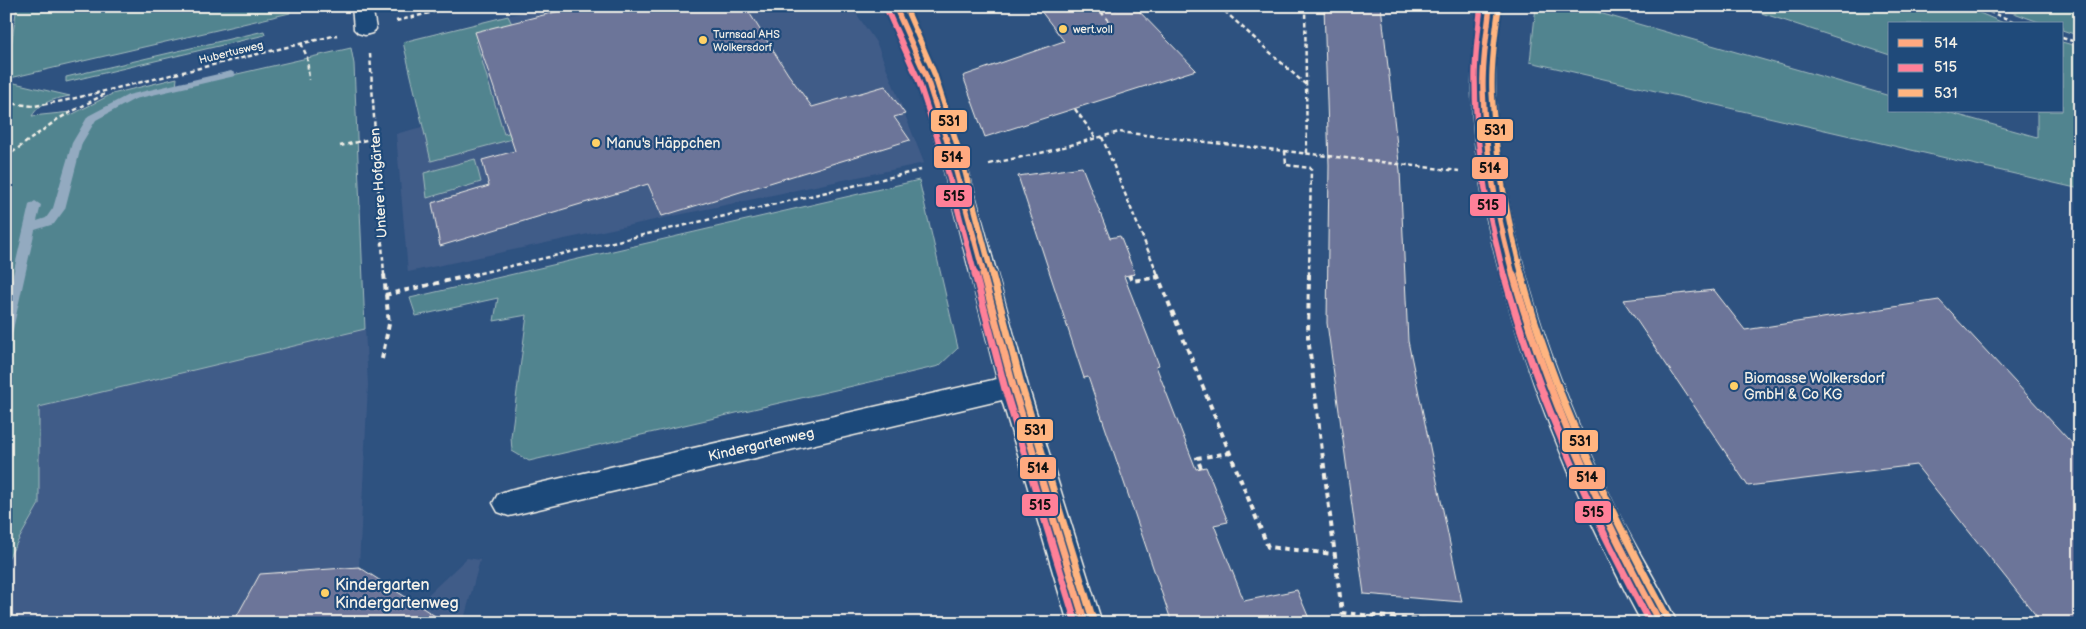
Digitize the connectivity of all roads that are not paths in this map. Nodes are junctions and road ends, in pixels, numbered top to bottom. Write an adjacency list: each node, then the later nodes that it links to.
1 (362, 6): 4 (street)
2 (895, 6): 5 (street)
3 (1490, 6): 8 (street)
4 (365, 29)
5 (1014, 386): 6 (street, Kindergartenweg); 7 (street)
6 (510, 503)
7 (1084, 623)
8 (1660, 623)

